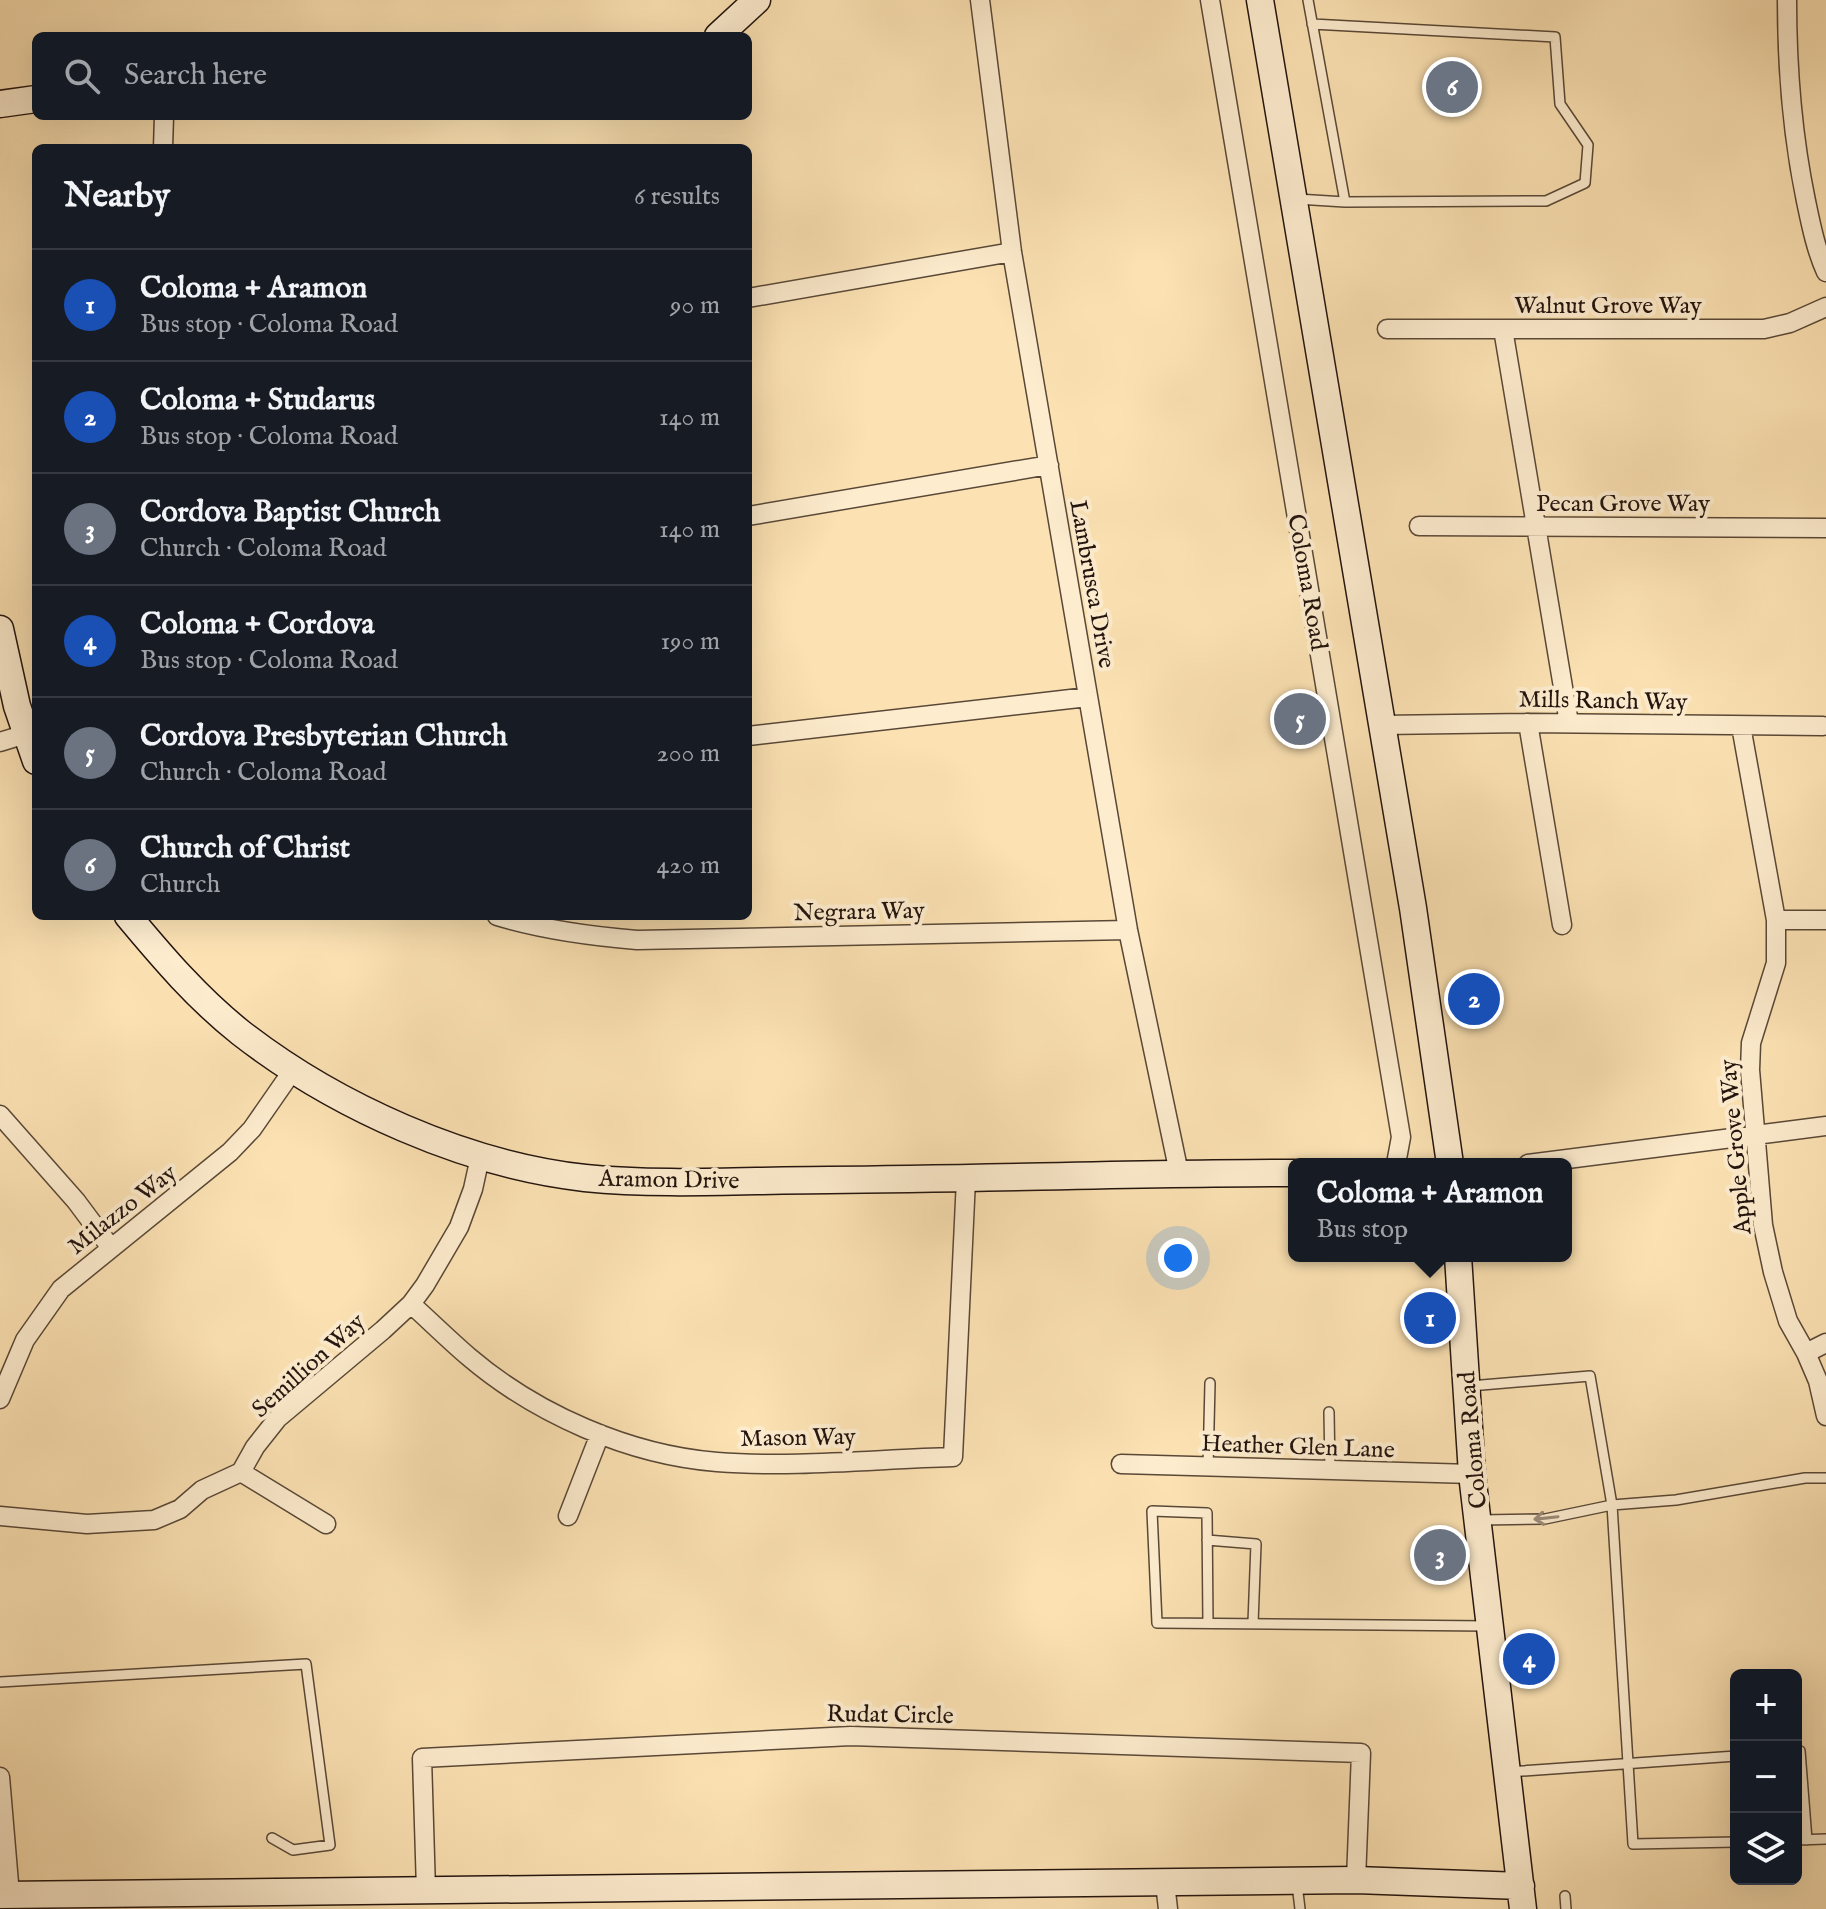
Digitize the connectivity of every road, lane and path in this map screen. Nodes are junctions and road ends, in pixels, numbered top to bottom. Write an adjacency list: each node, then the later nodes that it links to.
1 (757, 0): 8 (street)
2 (980, 0): 15 (street, Lambrusca Drive)
3 (1210, 0): 47 (street, Coloma Road)
4 (1260, 0): 13 (street, Coloma Road)
5 (1308, 0): 7 (lane)
6 (1787, 0): 16 (street)
7 (1312, 24): 14 (lane); 14 (lane)
8 (722, 32)
9 (32, 100): 10 (street)
10 (0, 104)
11 (164, 120): 12 (street)
12 (163, 144)
13 (1294, 199): 14 (lane); 30 (street, Coloma Road)
14 (1345, 202)
15 (1012, 252): 17 (street); 21 (street, Lambrusca Drive)
16 (1826, 272)
17 (752, 297)
18 (1826, 307): 20 (street, Walnut Grove Way)
19 (1387, 329): 20 (street, Walnut Grove Way)
20 (1503, 329): 24 (street)
21 (1049, 465): 22 (street); 27 (street, Lambrusca Drive)
22 (752, 515)
23 (1419, 526): 24 (street, Pecan Grove Way)
24 (1536, 526): 25 (street, Pecan Grove Way); 29 (street)
25 (1826, 528)
26 (0, 629): 33 (street)
27 (1088, 697): 34 (street); 41 (street, Lambrusca Drive)
28 (1528, 723): 29 (street, Mills Ranch Way); 30 (street, Mills Ranch Way); 40 (street)
29 (1569, 723): 31 (street, Mills Ranch Way)
30 (1382, 725): 48 (street, Coloma Road)
31 (1741, 726): 32 (street, Mills Ranch Way); 38 (street, Apple Grove Way)
32 (1823, 726)
33 (31, 732): 35 (street)
34 (752, 736)
35 (0, 742)
36 (131, 920): 42 (street, Aramon Drive)
37 (511, 920): 41 (street, Negrara Way)
38 (1776, 920): 39 (street); 45 (street, Apple Grove Way)
39 (1826, 920)
40 (1562, 925)
41 (1128, 930): 50 (street, Lambrusca Drive)
42 (293, 1070): 46 (street, Aramon Drive); 53 (street, Milazzo Way)
43 (0, 1115): 53 (street)
44 (1826, 1126): 45 (street)
45 (1756, 1135): 49 (street); 57 (street, Apple Grove Way)
46 (480, 1157): 52 (street, Aramon Drive); 55 (street, Semillion Way)
47 (1397, 1158)
48 (1449, 1158)
49 (1572, 1158)
50 (1179, 1173): 51 (street, Aramon Drive); 52 (street, Aramon Drive)
51 (1288, 1173)
52 (966, 1179): 63 (street, Mason Way)
53 (111, 1248): 60 (street, Milazzo Way)
54 (1458, 1262): 59 (street, Coloma Road)
55 (411, 1304): 63 (street, Mason Way); 67 (street, Semillion Way)
56 (1826, 1343): 57 (street)
57 (1806, 1353): 62 (street, Apple Grove Way)
58 (1210, 1383): 65 (lane)
59 (1467, 1386): 68 (street, Coloma Road); 70 (lane)
60 (0, 1399)
61 (1329, 1412): 66 (lane)
62 (1826, 1416)
63 (600, 1434): 72 (street)
64 (1121, 1464): 65 (street, Heather Glen Lane)
65 (1208, 1467): 66 (street, Heather Glen Lane)
66 (1330, 1471): 68 (street, Heather Glen Lane)
67 (241, 1472): 71 (street); 74 (street)
68 (1472, 1474): 73 (street, Coloma Road)
69 (1826, 1478): 70 (lane)
70 (1612, 1505): 73 (lane, one-way to 73); 81 (lane)
71 (0, 1516)
72 (568, 1516)
73 (1478, 1520): 78 (street, Coloma Road)
74 (326, 1524)
75 (1207, 1540): 76 (lane); 76 (lane); 77 (lane)
76 (1208, 1623): 77 (lane)
77 (1253, 1623): 78 (lane)
78 (1491, 1626): 82 (street, Coloma Road)
79 (0, 1682): 85 (lane)
80 (1730, 1756): 81 (lane)
81 (1627, 1765): 82 (lane); 89 (lane)
82 (1508, 1772): 96 (street, Coloma Road)
83 (1802, 1776): 88 (lane)
84 (0, 1777): 94 (street)
85 (272, 1838)
86 (1826, 1839): 88 (lane)
87 (1802, 1840): 88 (lane)
88 (1807, 1840)
89 (1730, 1842)
90 (1356, 1880): 91 (street); 93 (street, Rudat Circle); 96 (street)
91 (1297, 1881): 92 (street); 99 (lane)
92 (1165, 1883): 97 (street); 98 (street)
93 (426, 1890): 94 (street); 97 (street)
94 (5, 1895)
95 (1565, 1896): 100 (lane)
96 (1522, 1897)
97 (462, 1900)
98 (1168, 1909)
99 (1300, 1909)
100 (1566, 1909)

